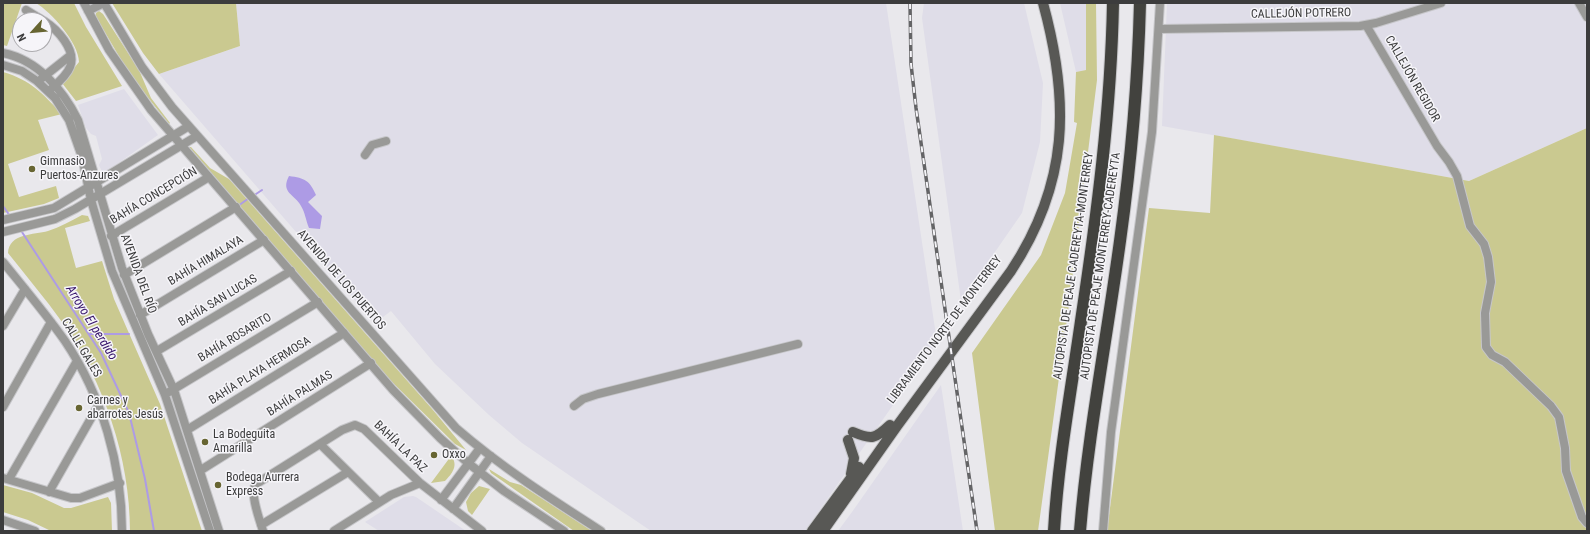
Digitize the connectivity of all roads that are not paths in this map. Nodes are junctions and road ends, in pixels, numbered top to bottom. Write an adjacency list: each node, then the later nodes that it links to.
1 (84, 3): 10 (street)
2 (104, 3): 10 (street); 25 (street, AVENIDA DE LOS PUERTOS)
3 (1043, 3): 26 (main road, LIBRAMIENTO NORTE DE MONTERREY)
4 (1113, 3): 93 (highway, AUTOPISTA DE PEAJE CADEREYTA-MONTERREY)
5 (1140, 3): 94 (highway, AUTOPISTA DE PEAJE MONTERREY-CADEREYTA)
6 (1160, 3): 15 (street)
7 (1441, 3): 13 (street, CALLEJÓN POTRERO)
8 (1579, 3): 12 (street)
9 (26, 10): 11 (street)
10 (88, 11): 27 (street)
11 (29, 12)
12 (1587, 18)
13 (1366, 25): 15 (street, CALLEJÓN POTRERO); 81 (street, CALLEJÓN REGIDOR)
14 (52, 28): 17 (street)
15 (1159, 29): 95 (street)
16 (3, 53): 19 (street, AVENIDA DEL RÍO)
17 (71, 55): 19 (street); 21 (street)
18 (3, 65): 20 (street, AVENIDA DEL RÍO)
19 (46, 75): 20 (street); 21 (street, AVENIDA DEL RÍO)
20 (37, 81): 22 (street, AVENIDA DEL RÍO)
21 (55, 85): 22 (street); 23 (street, AVENIDA DEL RÍO)
22 (48, 91): 24 (street, AVENIDA DEL RÍO)
23 (67, 99): 24 (street); 33 (street, AVENIDA DEL RÍO)
24 (59, 104): 34 (street, AVENIDA DEL RÍO)
25 (189, 126): 27 (street); 28 (street, AVENIDA DE LOS PUERTOS)
26 (1060, 126): 63 (main road, LIBRAMIENTO NORTE DE MONTERREY); 92 (main road, LIBRAMIENTO NORTE DE MONTERREY)
27 (173, 136): 30 (street); 33 (street)
28 (197, 136): 30 (street); 66 (street, AVENIDA DE LOS PUERTOS)
29 (386, 141): 31 (street)
30 (182, 146): 32 (street); 35 (street)
31 (365, 155)
32 (209, 177): 37 (street); 42 (street, BAHÍA CONCEPCIÓN)
33 (96, 183): 34 (street); 35 (street, AVENIDA DEL RÍO)
34 (88, 188): 36 (street, AVENIDA DEL RÍO); 38 (street)
35 (99, 196): 36 (street); 42 (street, AVENIDA DEL RÍO)
36 (91, 200): 40 (street); 47 (street, AVENIDA DEL RÍO)
37 (236, 207): 43 (street); 45 (street)
38 (25, 216): 39 (street); 40 (street)
39 (3, 220)
40 (28, 226): 41 (street)
41 (4, 231)
42 (111, 236): 45 (street, AVENIDA DEL RÍO)
43 (264, 240): 46 (street); 50 (street, BAHÍA HIMALAYA)
44 (3, 262): 48 (street, CALLE GALES)
45 (123, 271): 47 (street); 50 (street, AVENIDA DEL RÍO)
46 (292, 271): 49 (street); 55 (street, BAHÍA SAN LUCAS)
47 (112, 272): 59 (street, AVENIDA DEL RÍO)
48 (25, 289): 51 (street, CALLE GALES); 52 (street)
49 (318, 302): 53 (street); 58 (street, BAHÍA ROSARITO)
50 (140, 315): 55 (street, AVENIDA DEL RÍO)
51 (51, 322): 56 (street, CALLE GALES); 62 (street)
52 (3, 326)
53 (344, 333): 57 (street); 64 (street, BAHÍA PLAYA HERMOSA)
54 (798, 344): 61 (street)
55 (157, 351): 58 (street, AVENIDA DEL RÍO)
56 (77, 361): 60 (street, CALLE GALES); 72 (street)
57 (371, 364): 68 (street); 69 (street, BAHÍA PALMAS)
58 (174, 390): 59 (street, BAHÍA ROSARITO); 64 (street, AVENIDA DEL RÍO)
59 (165, 395): 85 (street, AVENIDA DEL RÍO)
60 (98, 406): 74 (street, CALLE GALES); 76 (street)
61 (574, 406)
62 (3, 407)
63 (890, 425): 73 (main road, LIBRAMIENTO NORTE DE MONTERREY); 73 (main road)
64 (187, 430): 69 (street, AVENIDA DEL RÍO)
65 (320, 444): 70 (street); 75 (street, BAHÍA LA PAZ); 82 (street, BAHÍA LA PAZ)
66 (480, 448): 67 (street, AVENIDA DE LOS PUERTOS); 68 (street)
67 (491, 456): 71 (street); 90 (street, AVENIDA DE LOS PUERTOS)
68 (468, 463): 71 (street); 77 (street)
69 (200, 470): 86 (street, AVENIDA DEL RÍO)
70 (348, 472): 78 (street); 82 (street)
71 (480, 472): 79 (street); 89 (street)
72 (6, 478): 76 (street)
73 (848, 481): 91 (main road, LIBRAMIENTO NORTE DE MONTERREY)
74 (120, 483): 76 (street); 84 (street, CALLE GALES)
75 (420, 483): 77 (street, BAHÍA LA PAZ); 78 (street)
76 (49, 492)
77 (441, 500): 79 (street, BAHÍA LA PAZ)
78 (379, 502): 87 (street)
79 (453, 509): 88 (street, BAHÍA LA PAZ)
80 (3, 520): 83 (street)
81 (1587, 523)
82 (262, 528)
83 (35, 531)
84 (122, 531)
85 (210, 531)
86 (220, 531)
87 (334, 531)
88 (482, 531)
89 (564, 531)
90 (601, 531)
91 (812, 531)
92 (823, 531)
93 (1054, 531)
94 (1080, 531)
95 (1103, 531)

